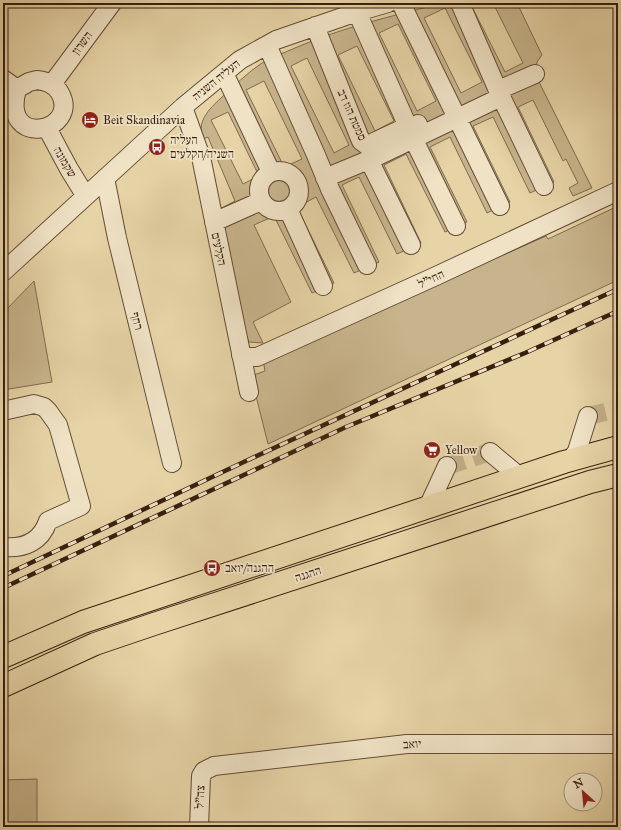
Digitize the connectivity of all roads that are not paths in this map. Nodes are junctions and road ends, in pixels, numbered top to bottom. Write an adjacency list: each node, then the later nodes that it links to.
1 (112, 3): 11 (street, השרון)
2 (388, 3): 5 (street, העליה השניה)
3 (401, 3): 14 (street)
4 (460, 3): 12 (street)
5 (357, 12): 6 (street, העליה השניה); 16 (street)
6 (315, 26): 7 (street, העליה השניה); 17 (street, סמטת הוז דב)
7 (268, 45): 8 (street, העליה השניה); 18 (street)
8 (224, 73): 13 (street, העליה השניה); 19 (street)
9 (535, 74): 12 (street)
10 (10, 84): 11 (street); 15 (street)
11 (52, 84): 15 (street)
12 (500, 91): 14 (street); 23 (street)
13 (183, 107): 20 (street, העליה השניה); 29 (street, הקלעים)
14 (455, 113): 16 (street); 27 (street)
15 (47, 128): 25 (street, שקמונה)
16 (412, 138): 17 (street); 30 (street)
17 (366, 152): 22 (street); 31 (street, סמטת הוז דב)
18 (316, 155): 21 (street); 22 (street)
19 (271, 172): 21 (street); 26 (street)
20 (105, 178): 25 (street, העליה השניה); 42 (street, רחף)
21 (298, 184): 22 (street); 28 (street)
22 (328, 184): 32 (street)
23 (544, 186)
24 (618, 191): 35 (street, החי"ל)
25 (85, 195): 33 (street, העליה השניה)
26 (260, 201): 28 (street); 29 (street)
27 (500, 206)
28 (288, 209): 34 (street)
29 (214, 222): 35 (street, הקלעים)
30 (456, 226)
31 (411, 245)
32 (367, 265)
33 (3, 272)
34 (323, 286)
35 (241, 354): 36 (street, הקלעים)
36 (249, 392)
37 (3, 411): 47 (street)
38 (588, 416): 41 (street)
39 (618, 447): 41 (highway)
40 (490, 452): 45 (street)
41 (571, 460): 45 (highway)
42 (172, 463)
43 (447, 466): 46 (street)
44 (618, 475): 49 (highway, ההגנה)
45 (520, 477): 46 (highway)
46 (428, 507): 48 (highway)
47 (3, 547)
48 (3, 657)
49 (3, 686)
50 (618, 744): 51 (street, יואב)
51 (207, 768): 52 (street, צה"ל)
52 (199, 827)

